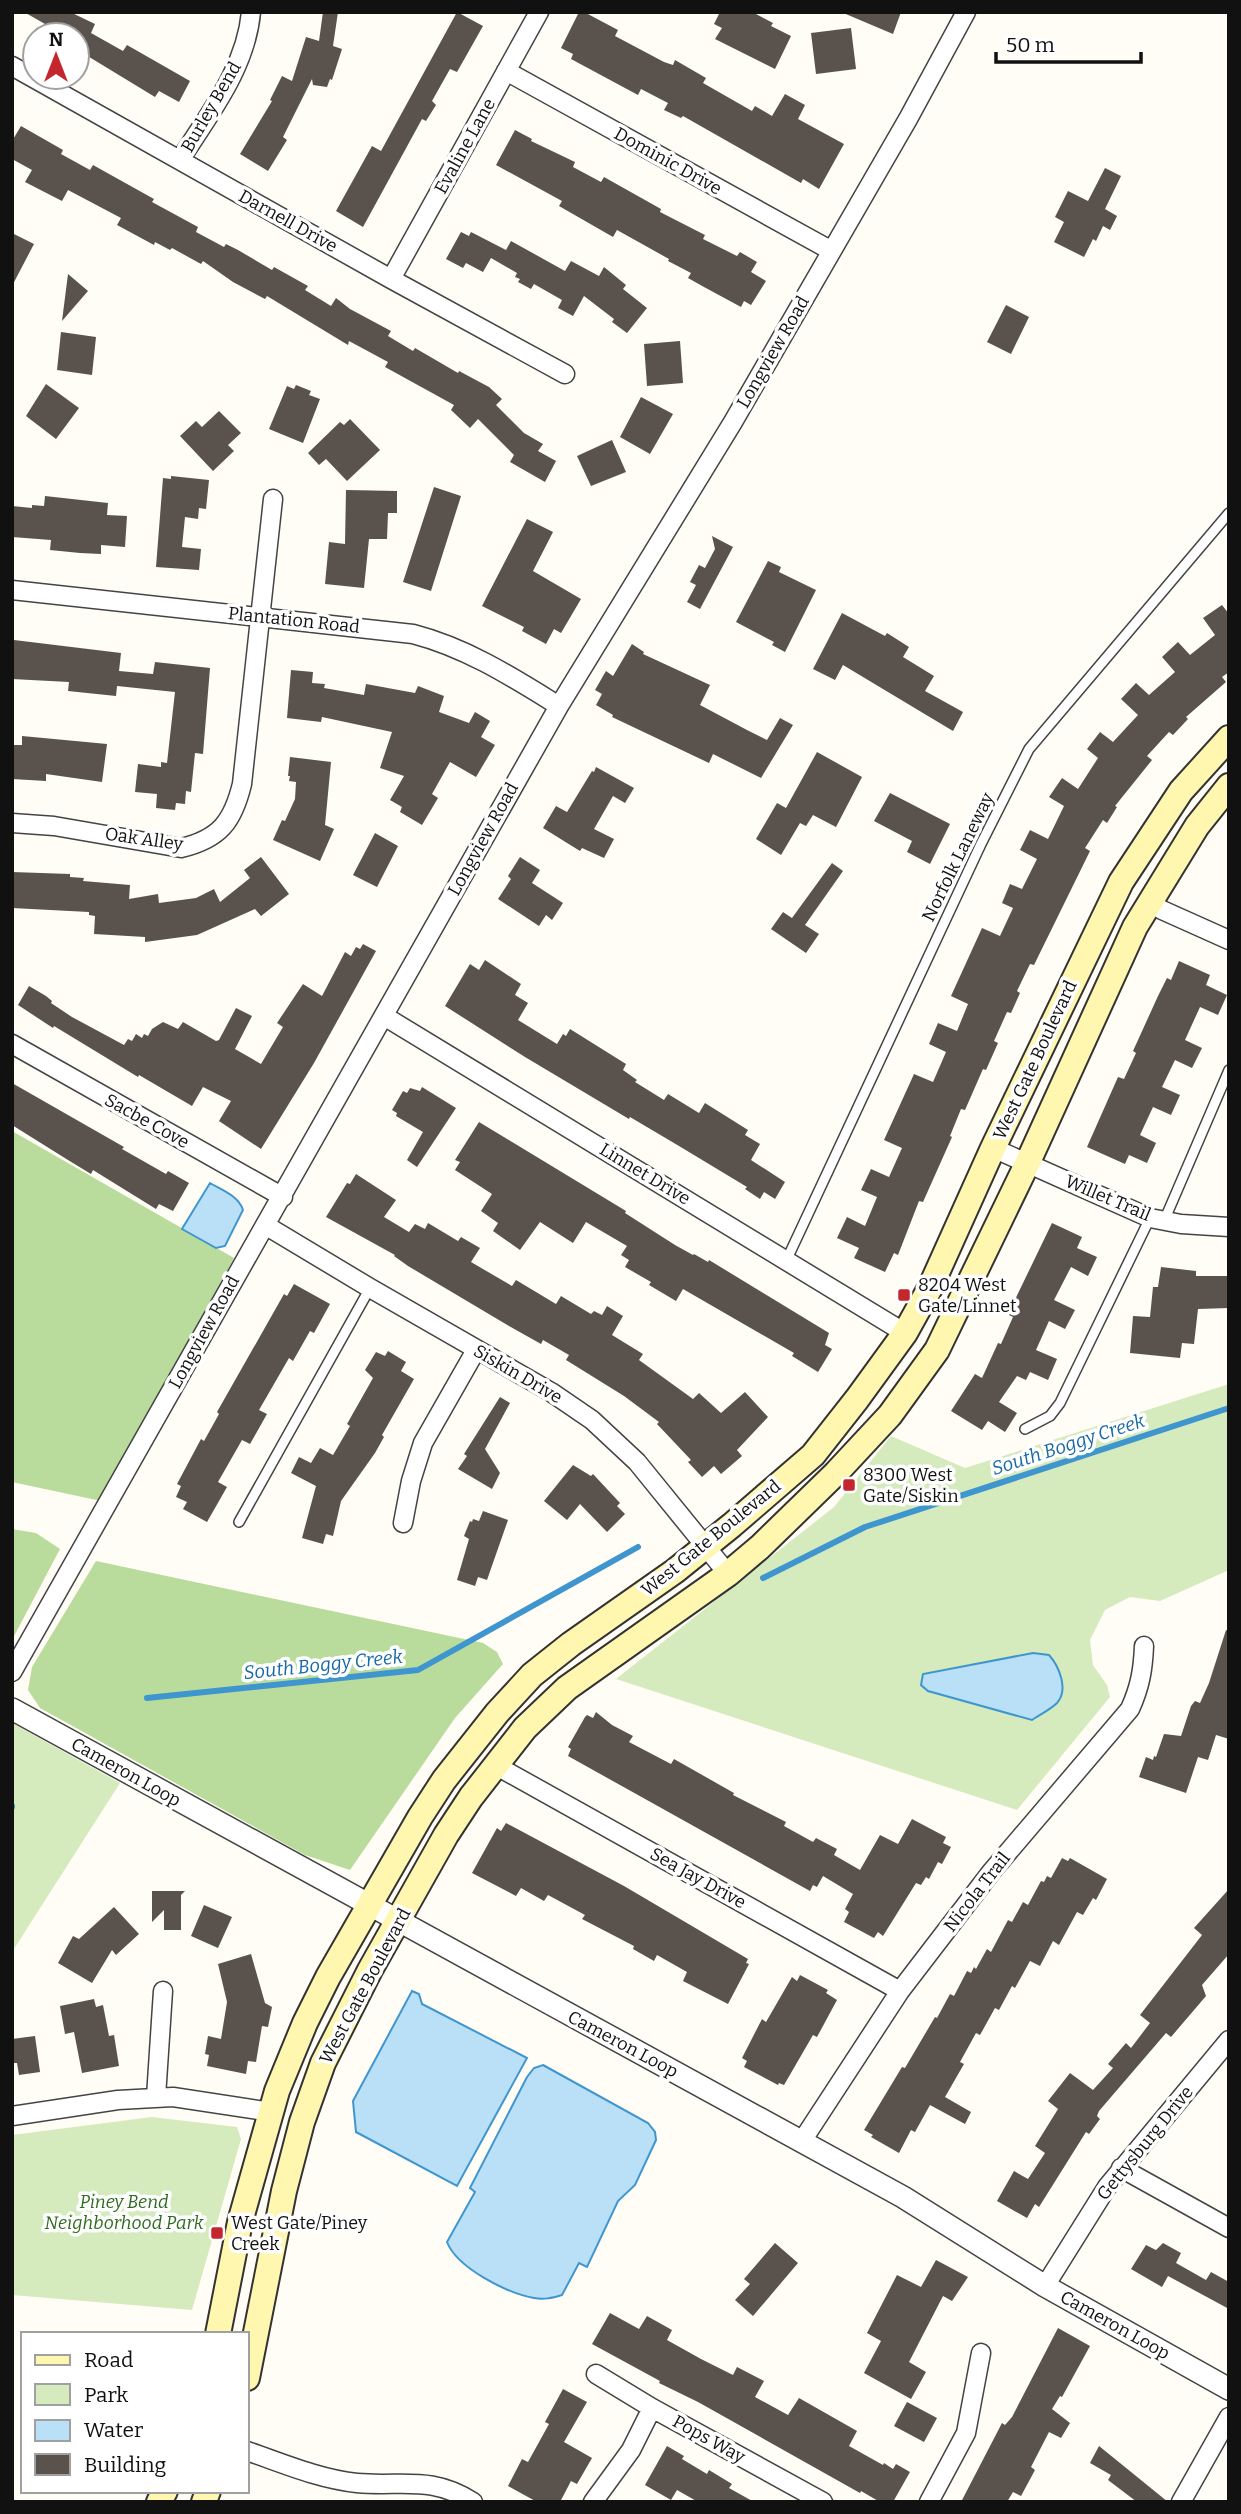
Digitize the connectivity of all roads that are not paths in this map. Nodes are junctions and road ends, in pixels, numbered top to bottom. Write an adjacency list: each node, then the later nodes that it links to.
1 (251, 12): 6 (street, Burley Bend)
2 (539, 12): 5 (street, Evaline Lane)
3 (966, 12): 7 (street, Longview Road)
4 (12, 66): 6 (street, Darnell Drive)
5 (506, 71): 7 (street, Dominic Drive); 8 (street, Evaline Lane)
6 (180, 160): 8 (street, Darnell Drive)
7 (830, 250): 14 (street, Longview Road)
8 (391, 279): 9 (street, Darnell Drive)
9 (565, 374)
10 (274, 499): 13 (street, Oak Alley)
11 (1229, 513): 29 (lane, Norfolk Laneway)
12 (12, 590): 13 (street, Plantation Road)
13 (261, 617): 14 (street, Plantation Road); 17 (street, Oak Alley)
14 (559, 706): 20 (street, Longview Road)
15 (1229, 738): 23 (main road, West Gate Boulevard)
16 (1229, 786): 18 (main road, West Gate Boulevard)
17 (12, 823)
18 (1150, 902): 19 (street); 24 (main road, West Gate Boulevard)
19 (1229, 940)
20 (384, 1016): 25 (street, Longview Road); 29 (street, Linnet Drive)
21 (12, 1044): 25 (street, Sacbe Cove)
22 (1229, 1070): 26 (lane)
23 (993, 1148): 24 (street, Willet Trail); 31 (main road, West Gate Boulevard)
24 (1028, 1162): 26 (street, Willet Trail); 37 (main road, West Gate Boulevard)
25 (283, 1197): 27 (street, Longview Road)
26 (1157, 1219): 28 (street, Willet Trail); 33 (lane)
27 (265, 1225): 30 (street, Siskin Drive); 39 (street, Longview Road)
28 (1229, 1227)
29 (786, 1259): 31 (street, Linnet Drive)
30 (370, 1288): 32 (street, Siskin Drive); 34 (lane)
31 (905, 1333): 36 (main road, West Gate Boulevard)
32 (476, 1350): 35 (street); 36 (street, Siskin Drive)
33 (1025, 1429)
34 (239, 1522)
35 (403, 1523)
36 (706, 1546): 37 (street, Siskin Drive); 42 (main road, West Gate Boulevard)
37 (728, 1574): 41 (main road, West Gate Boulevard)
38 (1144, 1646): 45 (street, Nicola Trail)
39 (12, 1672)
40 (12, 1709): 42 (street, Cameron Loop)
41 (495, 1765): 43 (main road, West Gate Boulevard); 45 (street, Sea Jay Drive)
42 (368, 1906): 43 (street, Cameron Loop); 48 (main road, West Gate Boulevard)
43 (397, 1922): 50 (street, Cameron Loop); 58 (main road, West Gate Boulevard)
44 (163, 1990): 47 (street)
45 (900, 1990): 50 (street, Nicola Trail)
46 (1229, 2040): 51 (street, Gettysburg Drive)
47 (156, 2097): 48 (street); 49 (street)
48 (271, 2112): 53 (main road, West Gate Boulevard)
49 (12, 2116)
50 (802, 2141): 54 (street, Cameron Loop)
51 (1121, 2168): 52 (street); 54 (street, Gettysburg Drive)
52 (1229, 2228)
53 (229, 2279): 55 (main road, West Gate Boulevard); 56 (main road)
54 (1045, 2286): 60 (street, Cameron Loop)
55 (218, 2332)
56 (233, 2332)
57 (981, 2353): 67 (street)
58 (248, 2373)
59 (596, 2374): 61 (street, Pops Way)
60 (1229, 2389)
61 (652, 2409): 65 (street); 66 (street, Pops Way)
62 (1229, 2417): 68 (street)
63 (248, 2451): 64 (street)
64 (473, 2502)
65 (593, 2502)
66 (823, 2502)
67 (929, 2502)
68 (1181, 2502)

